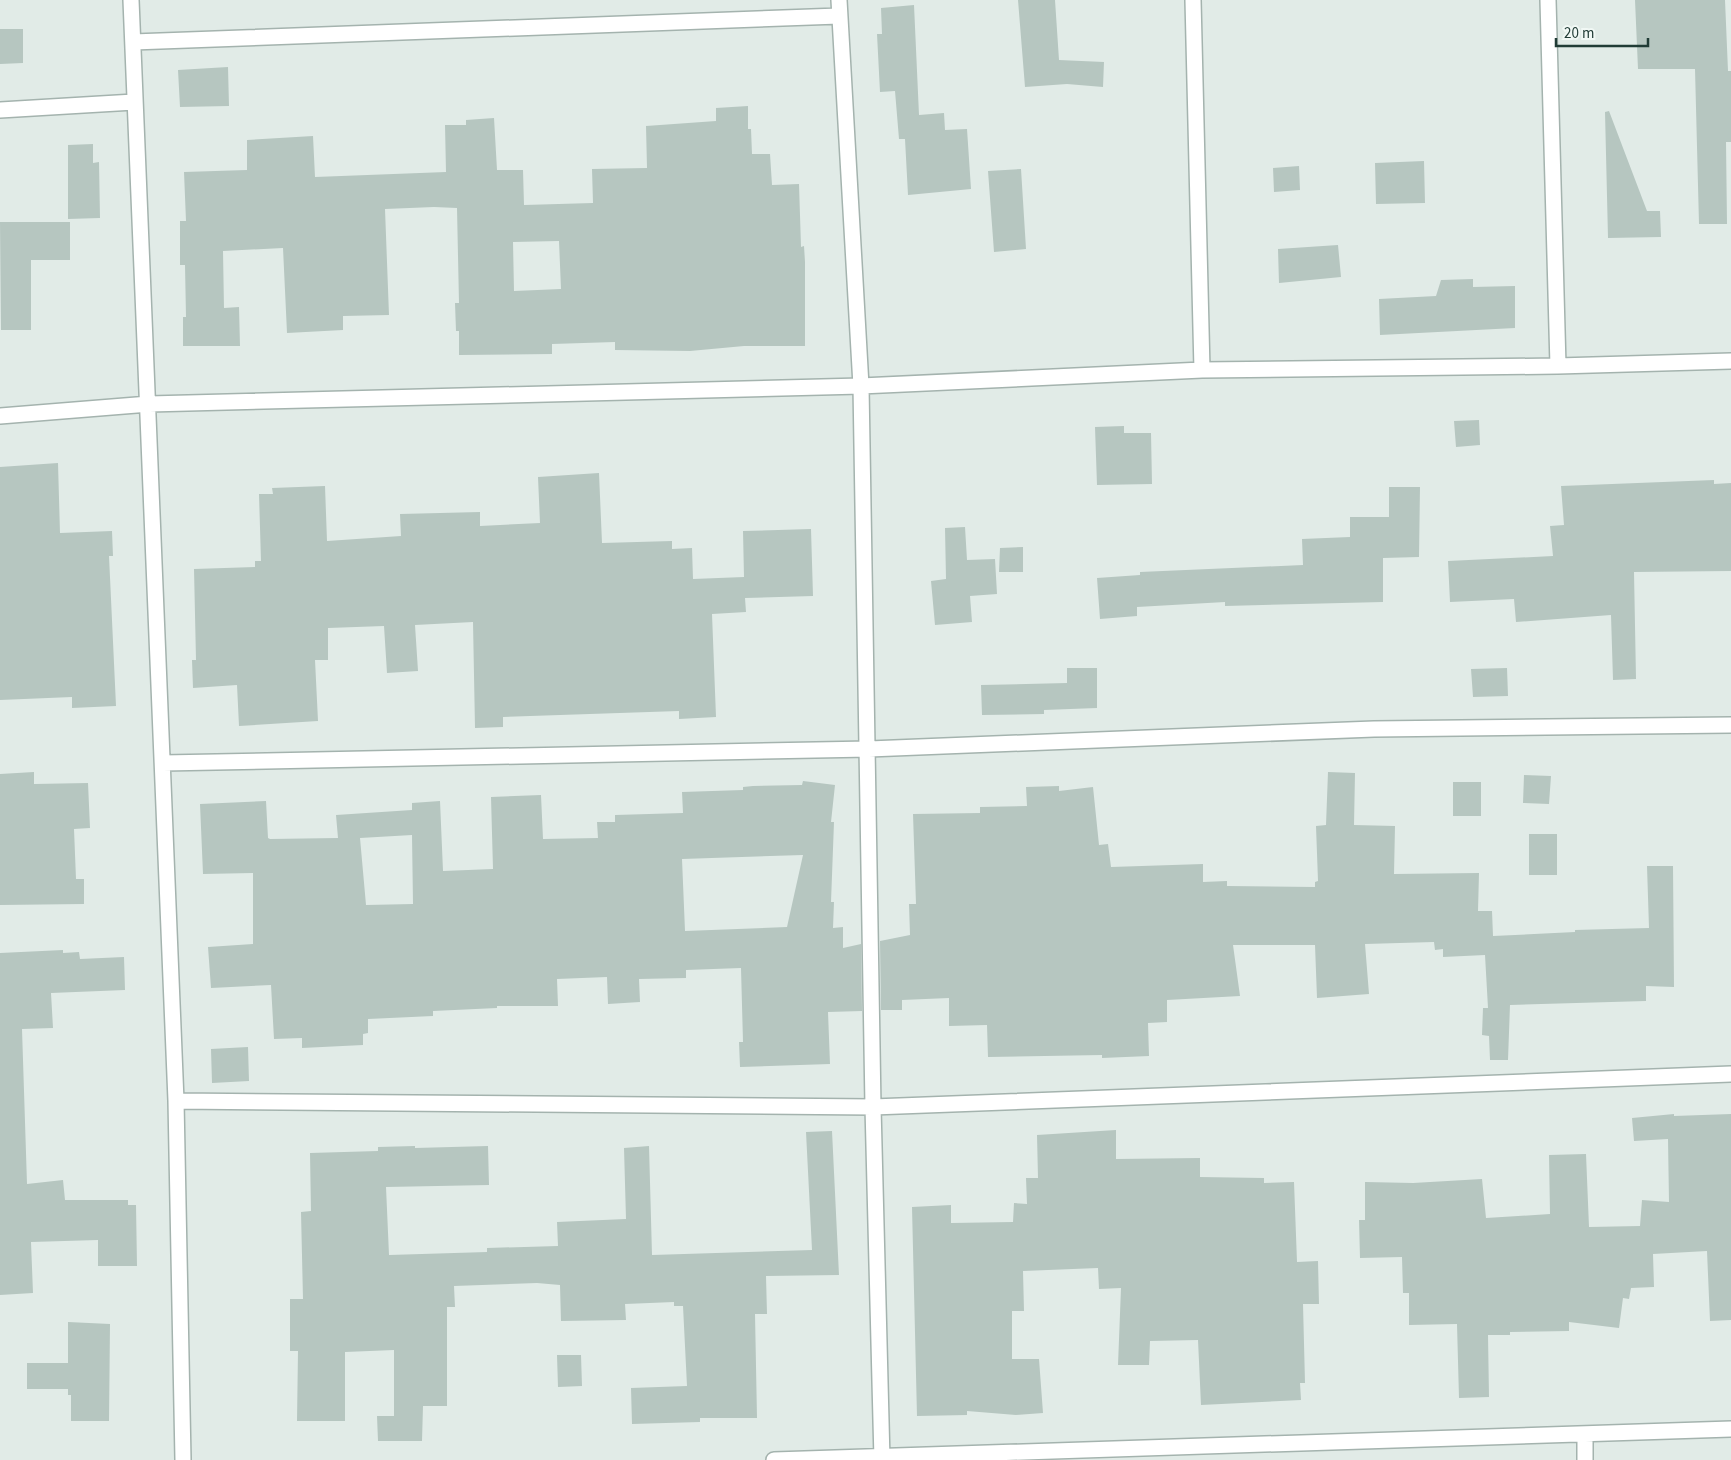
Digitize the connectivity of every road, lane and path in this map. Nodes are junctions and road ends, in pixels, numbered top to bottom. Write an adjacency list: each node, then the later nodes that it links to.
1 (131, 0): 6 (street)
2 (839, 0): 5 (street)
3 (1193, 0): 11 (street)
4 (1548, 0): 10 (street)
5 (840, 16): 6 (street); 12 (street)
6 (133, 42): 7 (street)
7 (134, 102): 8 (street); 13 (street)
8 (0, 110)
9 (1731, 362): 10 (street)
10 (1558, 366): 11 (street)
11 (1202, 370): 12 (street)
12 (861, 386): 13 (street); 16 (street)
13 (149, 404): 14 (street); 17 (street)
14 (0, 416)
15 (1731, 725): 16 (street)
16 (868, 749): 17 (street); 20 (street)
17 (163, 763): 19 (street)
18 (1731, 1074): 20 (street)
19 (176, 1101): 20 (street); 25 (street)
20 (873, 1107): 24 (street)
21 (1731, 1429): 22 (street)
22 (1585, 1435): 23 (street); 27 (street)
23 (1236, 1453): 24 (street)
24 (882, 1458): 26 (street)
25 (183, 1460)
26 (774, 1460)
27 (1585, 1460)

